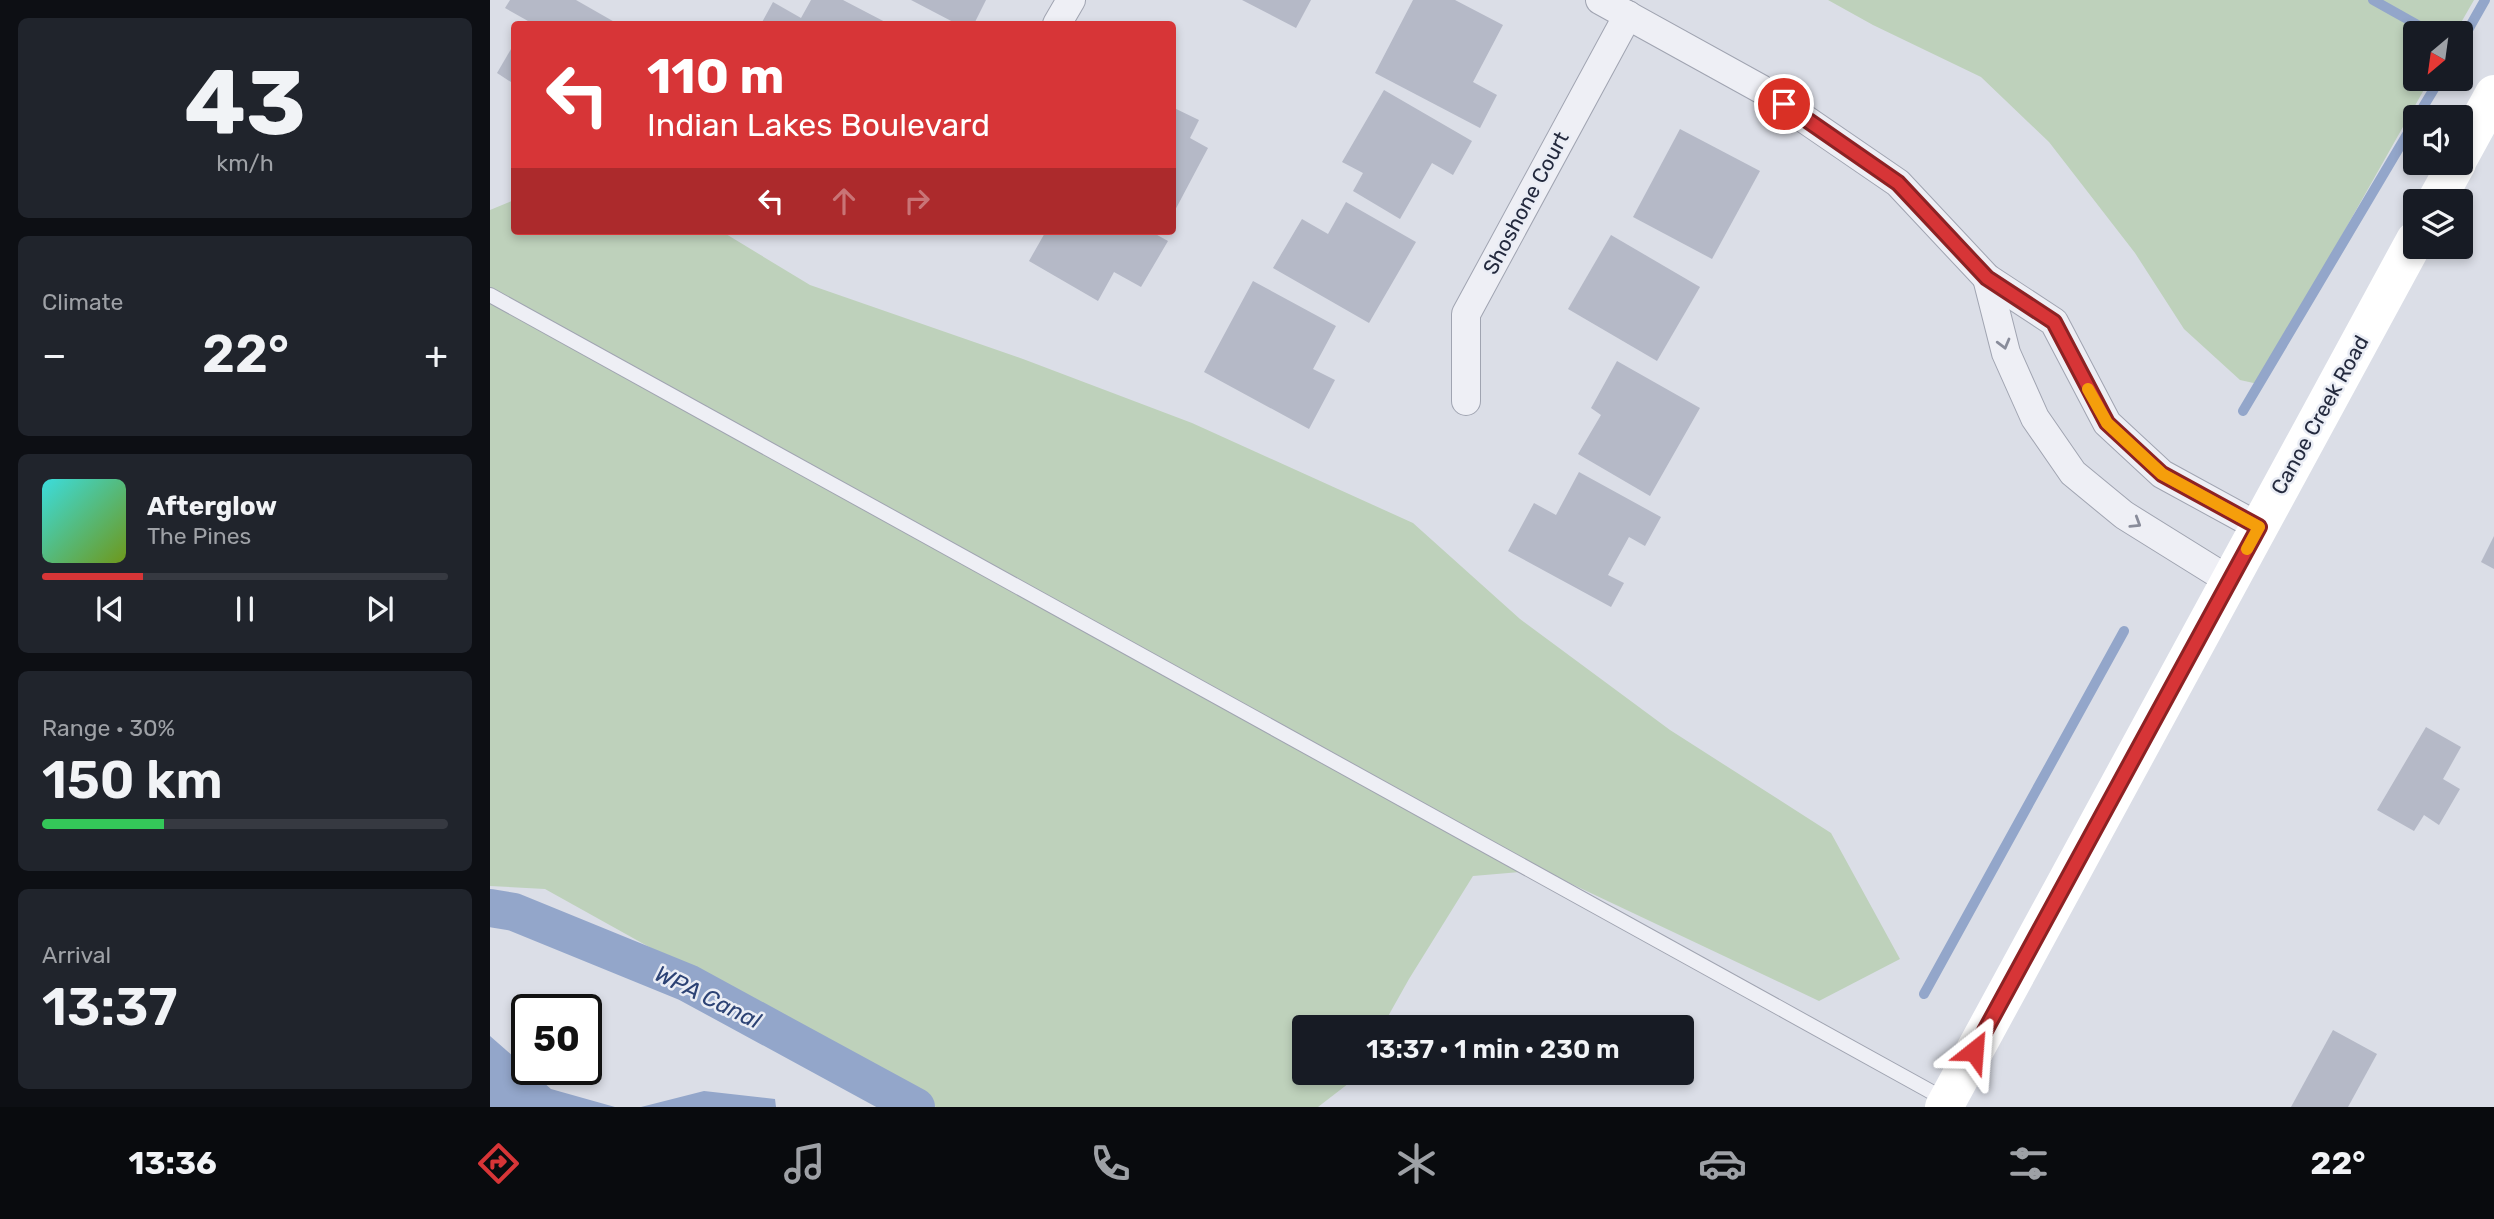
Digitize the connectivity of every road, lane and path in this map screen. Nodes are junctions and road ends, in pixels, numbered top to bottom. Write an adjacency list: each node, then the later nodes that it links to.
1 (1071, 0): 4 (street)
2 (1600, 0): 3 (street)
3 (1628, 15): 8 (street); 10 (street, Shoshone Court)
4 (1059, 21)
5 (2494, 94): 6 (main road)
6 (2473, 132)
7 (2405, 259): 11 (main road, Canoe Creek Road)
8 (1987, 278): 11 (street); 12 (street, one-way to 12)
9 (490, 295): 13 (lane)
10 (1466, 401)
11 (2259, 527): 12 (main road, Canoe Creek Road)
12 (2230, 581): 13 (main road, Canoe Creek Road)
13 (1950, 1105)

